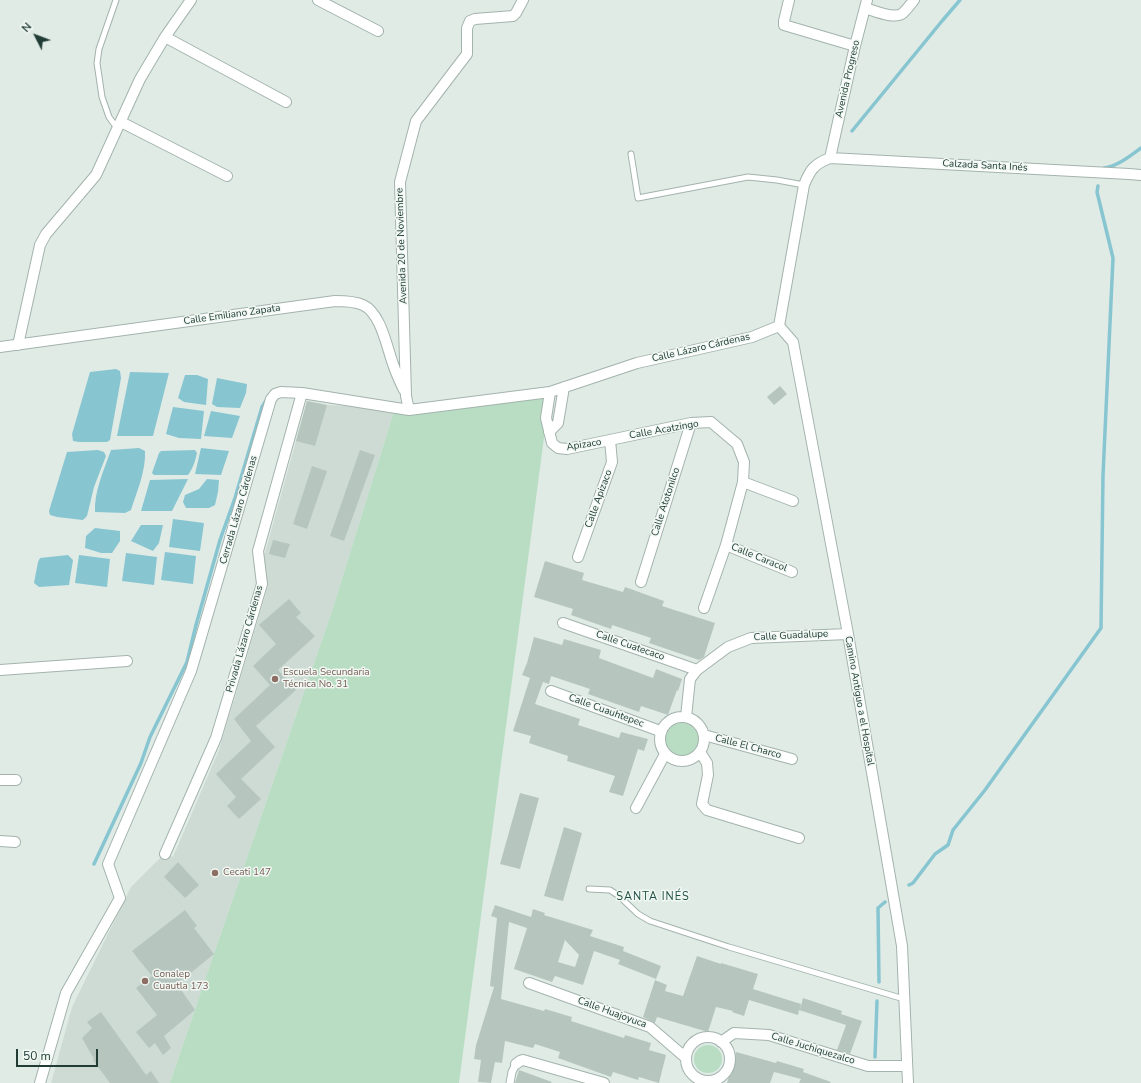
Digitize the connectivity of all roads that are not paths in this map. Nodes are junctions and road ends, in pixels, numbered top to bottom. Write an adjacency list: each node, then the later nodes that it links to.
1 (116, 0): 12 (lane)
2 (191, 0): 9 (street)
3 (318, 0): 8 (street)
4 (523, 0): 24 (street, Avenida 20 de Noviembre)
5 (789, 0): 10 (street)
6 (914, 0): 7 (street)
7 (866, 4): 10 (street, Avenida Progreso)
8 (378, 31)
9 (165, 38): 11 (street); 12 (street)
10 (855, 46): 14 (street, Avenida Progreso)
11 (286, 102)
12 (119, 125): 16 (street); 19 (street)
13 (631, 154): 17 (lane)
14 (830, 158): 15 (street, Calzada Santa Inés); 17 (street)
15 (1141, 175)
16 (227, 176)
17 (804, 185): 18 (street)
18 (779, 326): 21 (street, Calle Lázaro Cárdenas); 37 (street, Camino Antiguo a el Hospital)
19 (18, 345): 20 (street, Calle Emiliano Zapata); 24 (street, Calle Emiliano Zapata)
20 (0, 347)
21 (564, 387): 22 (street, Cerrada Lázaro Cárdenas); 27 (street)
22 (550, 392): 25 (street, Cerrada Lázaro Cárdenas); 27 (street)
23 (302, 393): 25 (street, Cerrada Lázaro Cárdenas); 54 (street, Privada Lázaro Cárdenas); 64 (street, Cerrada Lázaro Cárdenas)
24 (406, 396): 25 (street, Avenida 20 de Noviembre)
25 (409, 410)
26 (692, 423): 28 (street, Calle Acatzingo); 29 (street, Calle Acatzingo); 34 (street, Calle Atotonilco)
27 (550, 432): 28 (street, Apizaco)
28 (610, 440): 32 (street, Calle Apizaco)
29 (743, 482): 30 (street); 31 (street, Calle Caracol)
30 (793, 501)
31 (726, 544): 33 (street, Calle Caracol); 35 (street, Calle Caracol)
32 (578, 558)
33 (792, 572)
34 (641, 582)
35 (704, 608)
36 (563, 623): 40 (street, Calle Cuatecaco)
37 (848, 634): 40 (street, Calle Guadalupe); 57 (street, Camino Antiguo a el Hospital)
38 (127, 661): 39 (street)
39 (0, 670)
40 (697, 670): 42 (street, Calle Guadalupe)
41 (551, 691): 43 (street, Calle Cuauhtepec)
42 (686, 717): 43 (street); 44 (street)
43 (660, 731): 46 (street)
44 (704, 735): 45 (street); 47 (street, Calle El Charco)
45 (700, 752): 46 (street); 51 (street)
46 (665, 754): 50 (street)
47 (792, 759)
48 (0, 780): 49 (street)
49 (16, 780)
50 (636, 808)
51 (799, 838)
52 (0, 841): 53 (street)
53 (15, 842)
54 (166, 854)
55 (589, 889): 57 (lane)
56 (529, 983): 59 (street, Calle Huajoyuca)
57 (904, 999): 61 (street, Camino Antiguo a el Hospital)
58 (721, 1042): 59 (street); 61 (street, Calle Juchiquezalco); 63 (street)
59 (686, 1058): 62 (street)
60 (516, 1064): 65 (street); 66 (street)
61 (908, 1066): 67 (street, Camino Antiguo a el Hospital)
62 (692, 1080): 63 (street)
63 (712, 1082)
64 (40, 1083)
65 (510, 1083)
66 (604, 1083)
67 (908, 1083)

